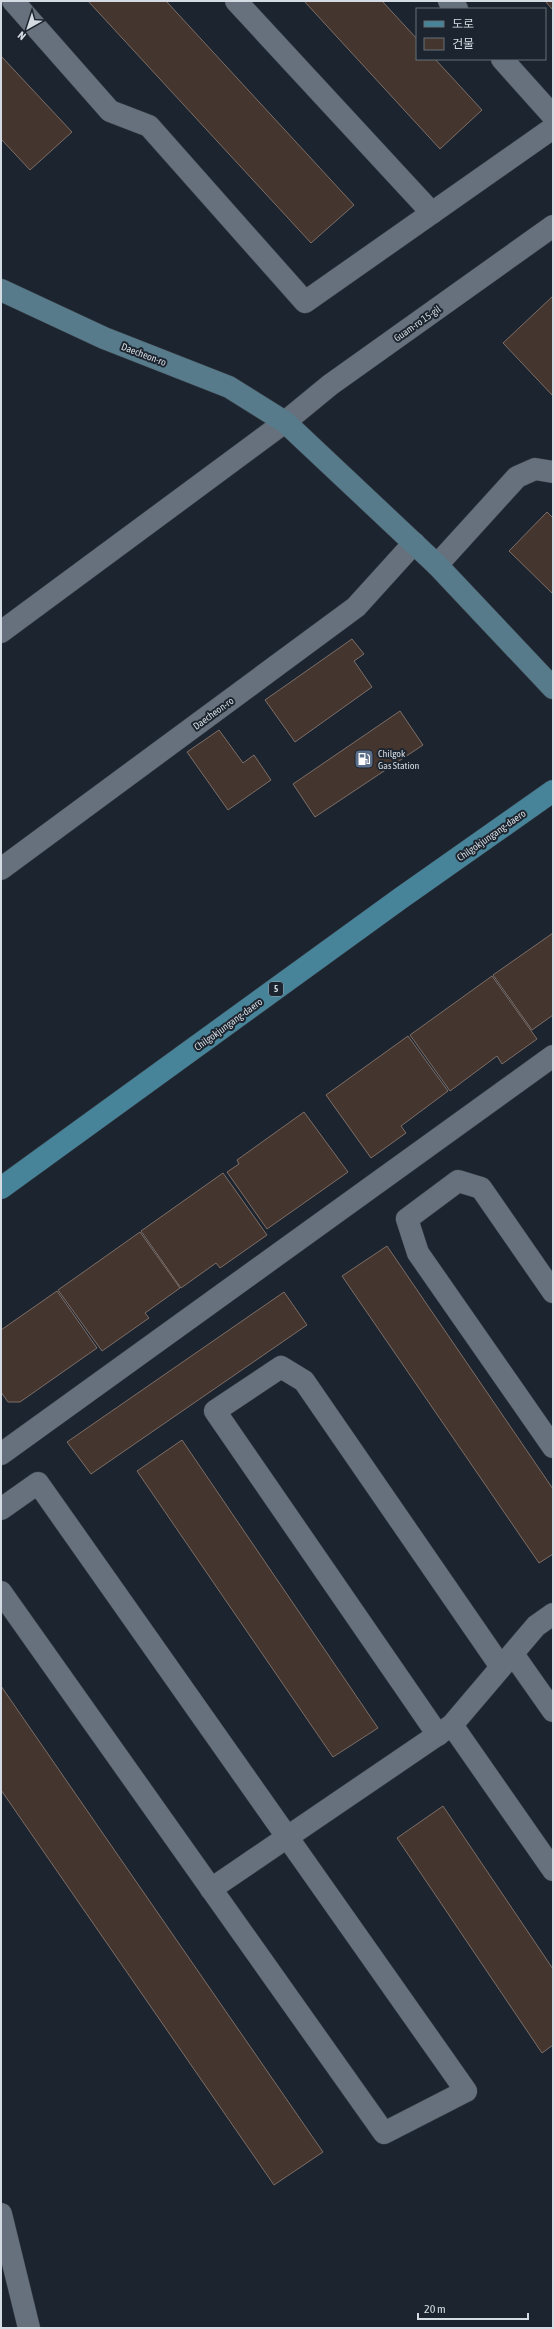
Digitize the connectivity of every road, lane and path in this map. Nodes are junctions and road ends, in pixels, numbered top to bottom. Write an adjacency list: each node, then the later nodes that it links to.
1 (13, 1): 6 (street)
2 (236, 1): 6 (street)
3 (503, 60): 4 (street)
4 (553, 116)
5 (553, 128): 6 (street)
6 (432, 213)
7 (553, 226): 9 (street, Guam-ro 15-gil)
8 (1, 290): 9 (main road, Daecheon-ro)
9 (285, 422): 11 (main road, Daecheon-ro); 13 (street)
10 (553, 472): 12 (street)
11 (414, 543): 12 (main road, Daecheon-ro); 16 (street, Daecheon-ro)
12 (437, 565): 14 (main road, Daecheon-ro)
13 (1, 632)
14 (553, 688)
15 (553, 791): 18 (main road, Chilgokjungang-daero / 5)
16 (1, 869)
17 (553, 1056): 21 (street)
18 (1, 1188)
19 (553, 1292): 20 (street)
20 (553, 1447)
21 (1, 1454)
22 (1, 1509): 28 (street)
23 (1, 1592): 30 (street)
24 (553, 1614): 25 (street)
25 (507, 1660): 26 (street); 27 (street); 27 (street)
26 (553, 1711)
27 (445, 1730): 28 (street); 29 (street)
28 (288, 1838): 30 (street); 30 (street)
29 (553, 1870)
30 (211, 1889)
31 (1, 2214): 32 (street)
32 (29, 2328)

